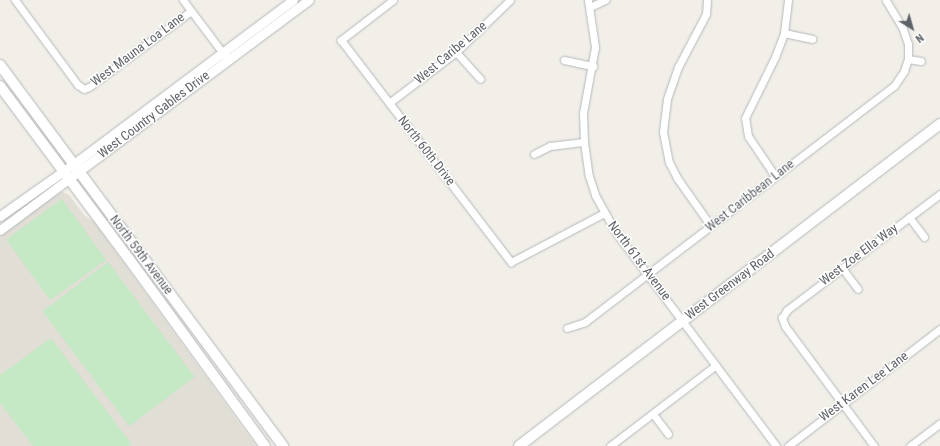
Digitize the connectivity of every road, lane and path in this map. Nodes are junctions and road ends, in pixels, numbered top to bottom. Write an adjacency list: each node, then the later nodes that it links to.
1 (16, 0): 12 (street, West Mauna Loa Lane)
2 (183, 0): 12 (street)
3 (293, 0): 16 (street, West Country Gables Drive)
4 (309, 0): 16 (street, West Country Gables Drive)
5 (393, 0): 24 (street, North 60th Drive)
6 (510, 0): 15 (street, West Caribe Lane)
7 (605, 0): 11 (street)
8 (707, 0): 35 (street)
9 (788, 0): 13 (street)
10 (886, 0): 17 (street)
11 (589, 4): 21 (street, North 61st Avenue)
12 (191, 11): 16 (street)
13 (784, 33): 14 (street); 30 (street)
14 (812, 39)
15 (456, 52): 22 (street); 24 (street, West Caribe Lane)
16 (225, 56): 28 (street, West Country Gables Drive)
17 (908, 59): 19 (street); 30 (street, West Caribbean Lane)
18 (564, 60): 21 (street)
19 (921, 61)
20 (0, 65): 28 (main road, North 59th Avenue)
21 (593, 66): 26 (street, North 61st Avenue)
22 (480, 79)
23 (0, 86): 29 (main road, North 59th Avenue)
24 (389, 103): 32 (street, North 60th Drive)
25 (940, 124): 41 (main road, West Greenway Road)
26 (584, 142): 27 (street); 32 (street, North 61st Avenue)
27 (534, 154)
28 (76, 167): 29 (street, West Country Gables Drive); 50 (main road, North 59th Avenue)
29 (66, 175): 33 (street, West Country Gables Drive); 36 (street, West Country Gables Drive); 49 (main road, North 59th Avenue)
30 (775, 176): 35 (street, West Caribbean Lane)
31 (940, 194): 34 (street, West Zoe Ella Way)
32 (604, 213): 39 (street, North 61st Avenue)
33 (0, 216)
34 (909, 217): 37 (street); 38 (street, West Zoe Ella Way)
35 (711, 226): 39 (street, West Caribbean Lane)
36 (0, 230)
37 (924, 237)
38 (842, 268): 40 (street); 45 (street, West Zoe Ella Way)
39 (648, 275): 41 (street, North 61st Avenue); 42 (street, West Caribbean Lane)
40 (858, 289)
41 (683, 321): 44 (street, North 61st Avenue); 51 (main road, West Greenway Road)
42 (567, 328)
43 (940, 329): 45 (street, West Karen Lee Lane)
44 (716, 365): 46 (street); 53 (street, North 61st Avenue)
45 (843, 403): 54 (street, West Karen Lee Lane); 55 (street)
46 (653, 414): 48 (street); 52 (street)
47 (940, 423): 56 (street)
48 (668, 434)
49 (265, 446)
50 (282, 446)
51 (519, 446)
52 (610, 446)
53 (776, 446)
54 (788, 446)
55 (874, 446)
56 (910, 446)

